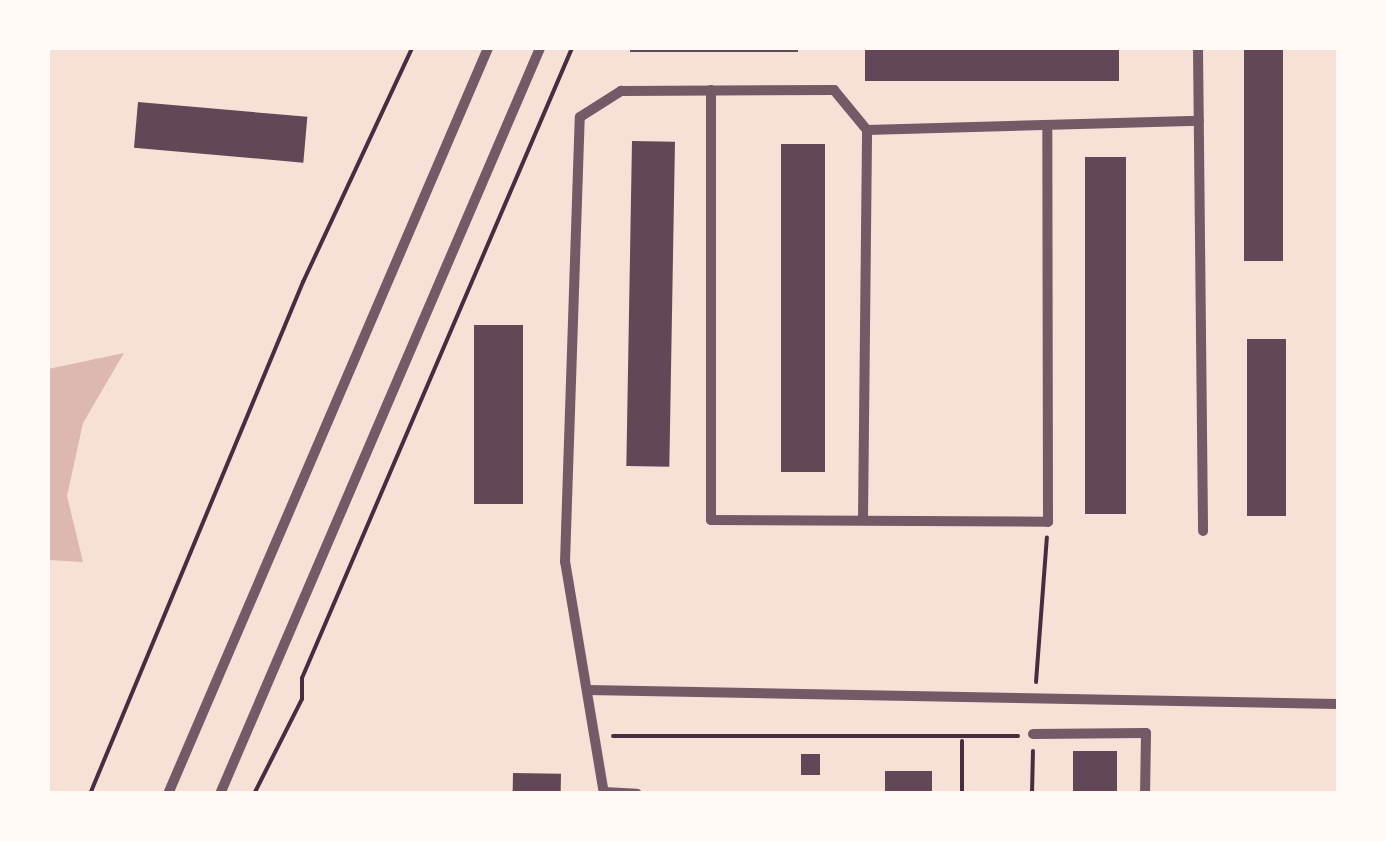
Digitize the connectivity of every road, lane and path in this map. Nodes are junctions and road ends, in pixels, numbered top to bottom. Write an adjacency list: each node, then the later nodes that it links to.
1 (412, 48): 20 (path)
2 (488, 48): 21 (street)
3 (540, 48): 22 (street)
4 (572, 48): 23 (path)
5 (1198, 48): 7 (street)
6 (712, 90): 9 (street); 10 (street); 13 (street)
7 (1198, 121): 8 (street); 12 (street)
8 (1046, 128): 9 (street); 11 (street)
9 (868, 130): 10 (street)
10 (862, 520): 11 (street)
11 (1048, 522): 14 (path)
12 (1203, 530)
13 (588, 690): 14 (street); 17 (street)
14 (1034, 698): 15 (street)
15 (1338, 704)
16 (1033, 734): 18 (path); 26 (path); 27 (street)
17 (596, 735): 18 (path); 19 (street)
18 (962, 742): 25 (path)
19 (604, 793): 24 (street)
20 (90, 794)
21 (168, 794)
22 (220, 794)
23 (254, 794)
24 (636, 794)
25 (962, 794)
26 (1032, 794)
27 (1145, 794)

